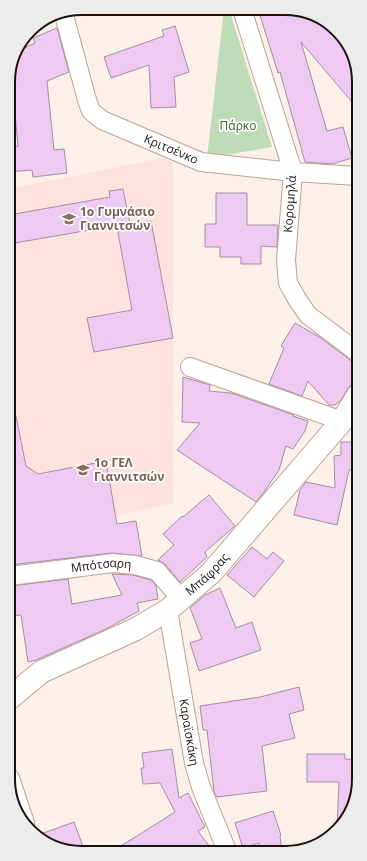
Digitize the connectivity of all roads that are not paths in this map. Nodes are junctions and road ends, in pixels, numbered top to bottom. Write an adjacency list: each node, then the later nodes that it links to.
1 (244, 15): 3 (street, Κορομηλά)
2 (65, 17): 3 (street, Κριτσένκο)
3 (293, 172): 4 (street, Κριτσένκο); 5 (street, Κορομηλά)
4 (352, 176)
5 (352, 348)
6 (190, 367): 8 (street)
7 (352, 405): 8 (street, Μπάφρας)
8 (342, 421): 10 (street, Μπάφρας)
9 (15, 575): 10 (street, Μπότσαρη)
10 (174, 604): 11 (street, Μπάφρας); 12 (street, Καραϊσκάκη)
11 (15, 694)
12 (224, 846)

